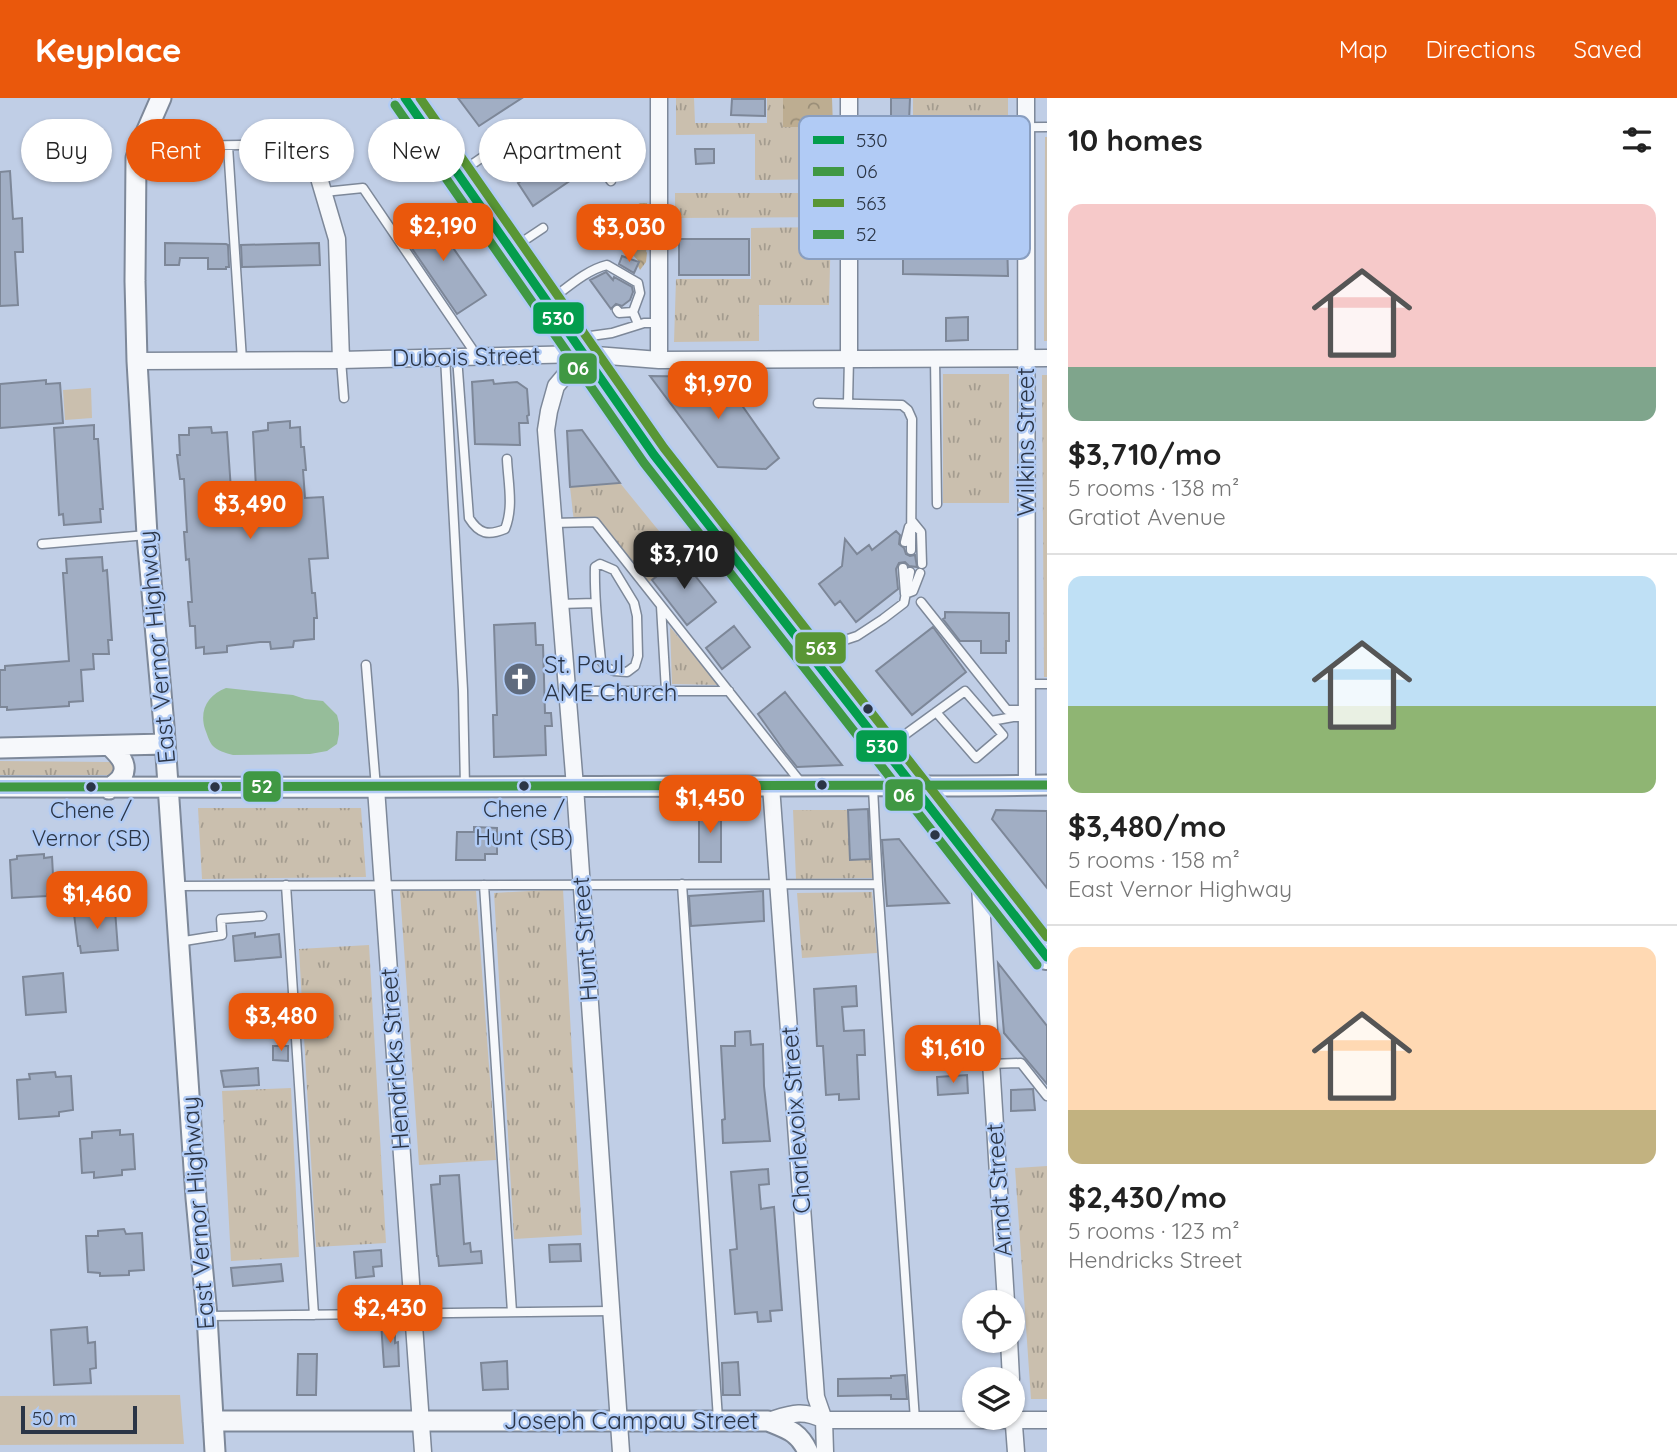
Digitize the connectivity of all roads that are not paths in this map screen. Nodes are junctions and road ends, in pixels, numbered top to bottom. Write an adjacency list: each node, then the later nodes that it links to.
1 (161, 98): 8 (street, East Vernor Highway)
2 (405, 98): 9 (main road)
3 (659, 98): 24 (street)
4 (849, 98): 6 (street)
5 (1026, 98): 7 (street, Wilkins Street)
6 (849, 116)
7 (1026, 116)
8 (152, 119)
9 (420, 119)
10 (228, 146): 11 (lane); 34 (lane)
11 (239, 146)
12 (135, 182): 33 (street, East Vernor Highway)
13 (321, 182): 15 (street)
14 (464, 182): 17 (main road)
15 (324, 192): 28 (lane); 35 (street)
16 (542, 228): 17 (lane)
17 (511, 250): 20 (main road)
18 (849, 259): 29 (street)
19 (1026, 259): 31 (street, Wilkins Street)
20 (547, 302): 23 (lane); 26 (main road)
21 (625, 304): 23 (lane)
22 (617, 310): 23 (lane)
23 (634, 312): 25 (lane)
24 (659, 323): 25 (lane); 36 (street)
25 (638, 324): 26 (lane)
26 (578, 346): 28 (street, Dubois Street); 36 (street, Dubois Street); 43 (street, Hunt Street); 54 (main road)
27 (451, 357): 28 (street, Dubois Street); 35 (street, Dubois Street); 40 (lane); 74 (lane)
28 (477, 357)
29 (849, 358): 30 (street, Dubois Street); 36 (street, Dubois Street); 39 (lane)
30 (935, 358): 31 (street, Dubois Street); 41 (lane)
31 (1026, 358): 32 (street, Dubois Street); 56 (street, Wilkins Street)
32 (1047, 358)
33 (137, 360): 34 (street, Dubois Street); 44 (street, East Vernor Highway)
34 (242, 360): 35 (street, Dubois Street)
35 (341, 360): 37 (lane)
36 (659, 360)
37 (344, 398)
38 (818, 403): 39 (lane)
39 (848, 403): 42 (lane)
40 (507, 459)
41 (937, 504)
42 (912, 521): 45 (lane); 47 (lane); 49 (lane)
43 (554, 523): 52 (street, Hunt Street); 53 (lane)
44 (148, 535): 46 (lane); 64 (street, East Vernor Highway)
45 (905, 542)
46 (43, 544)
47 (911, 550)
48 (906, 570): 49 (lane)
49 (905, 594): 54 (lane)
50 (595, 603): 50 (lane); 52 (lane)
51 (921, 603): 62 (lane)
52 (560, 604): 58 (street, Hunt Street)
53 (662, 606): 59 (lane); 60 (lane)
54 (809, 652): 67 (main road)
55 (366, 666): 78 (lane, Hendricks Street)
56 (1027, 684): 57 (lane); 62 (street, Wilkins Street)
57 (1047, 684)
58 (567, 691): 59 (lane); 75 (street, Hunt Street)
59 (666, 691): 60 (lane)
60 (729, 691): 72 (lane)
61 (936, 712): 63 (lane); 63 (lane); 67 (lane)
62 (1027, 713): 63 (lane); 69 (street, Wilkins Street)
63 (991, 722)
64 (165, 744): 65 (street); 77 (street, East Vernor Highway)
65 (110, 746): 66 (street); 79 (street)
66 (0, 748)
67 (885, 750): 73 (main road)
68 (873, 785): 72 (street); 73 (street); 84 (lane)
69 (1027, 785): 70 (street); 73 (street)
70 (1047, 785)
71 (772, 786): 72 (street); 75 (street); 83 (street, Charlevoix Street)
72 (803, 786)
73 (914, 786): 80 (main road)
74 (465, 787): 75 (street); 78 (street)
75 (575, 787): 81 (street, Hunt Street)
76 (0, 788): 79 (street)
77 (168, 788): 78 (street); 79 (street); 87 (street, East Vernor Highway)
78 (376, 788): 85 (street, Hendricks Street)
79 (109, 789)
80 (978, 868): 91 (main road); 92 (street, Arndt Street)
81 (582, 884): 82 (lane); 86 (lane); 95 (street, Hunt Street)
82 (682, 884): 83 (lane); 107 (lane)
83 (778, 884): 84 (lane); 102 (street, Charlevoix Street)
84 (878, 884): 103 (lane)
85 (383, 885): 86 (lane); 88 (lane); 97 (street, Hendricks Street)
86 (484, 885): 96 (lane)
87 (174, 886): 88 (lane); 90 (street, East Vernor Highway)
88 (286, 886): 98 (lane)
89 (262, 916): 90 (lane)
90 (178, 942): 99 (street, East Vernor Highway)
91 (1047, 957)
92 (990, 1064): 93 (lane); 94 (street, Arndt Street)
93 (1047, 1096)
94 (1005, 1290)
95 (611, 1311): 96 (lane); 106 (street, Hunt Street)
96 (512, 1312): 97 (lane)
97 (413, 1313): 98 (lane); 109 (street, Hendricks Street)
98 (314, 1315): 99 (lane)
99 (207, 1316): 105 (street, East Vernor Highway)
100 (1025, 1417): 104 (street, Joseph Campau Street)
101 (962, 1418): 103 (street, Joseph Campau Street)
102 (824, 1420): 103 (street, Joseph Campau Street); 108 (street, Joseph Campau Street); 115 (street, Charlevoix Street)
103 (915, 1420)
104 (1047, 1420)
105 (213, 1421): 109 (street, Joseph Campau Street); 111 (street, East Vernor Highway)
106 (619, 1421): 107 (street, Joseph Campau Street); 109 (street, Joseph Campau Street); 113 (street, Hunt Street)
107 (718, 1421): 108 (street, Joseph Campau Street)
108 (768, 1421): 114 (street)
109 (421, 1422): 112 (street, Hendricks Street)
110 (1015, 1430): 116 (street)
111 (215, 1452)
112 (423, 1452)
113 (621, 1452)
114 (808, 1452)
115 (825, 1452)
116 (1016, 1452)

